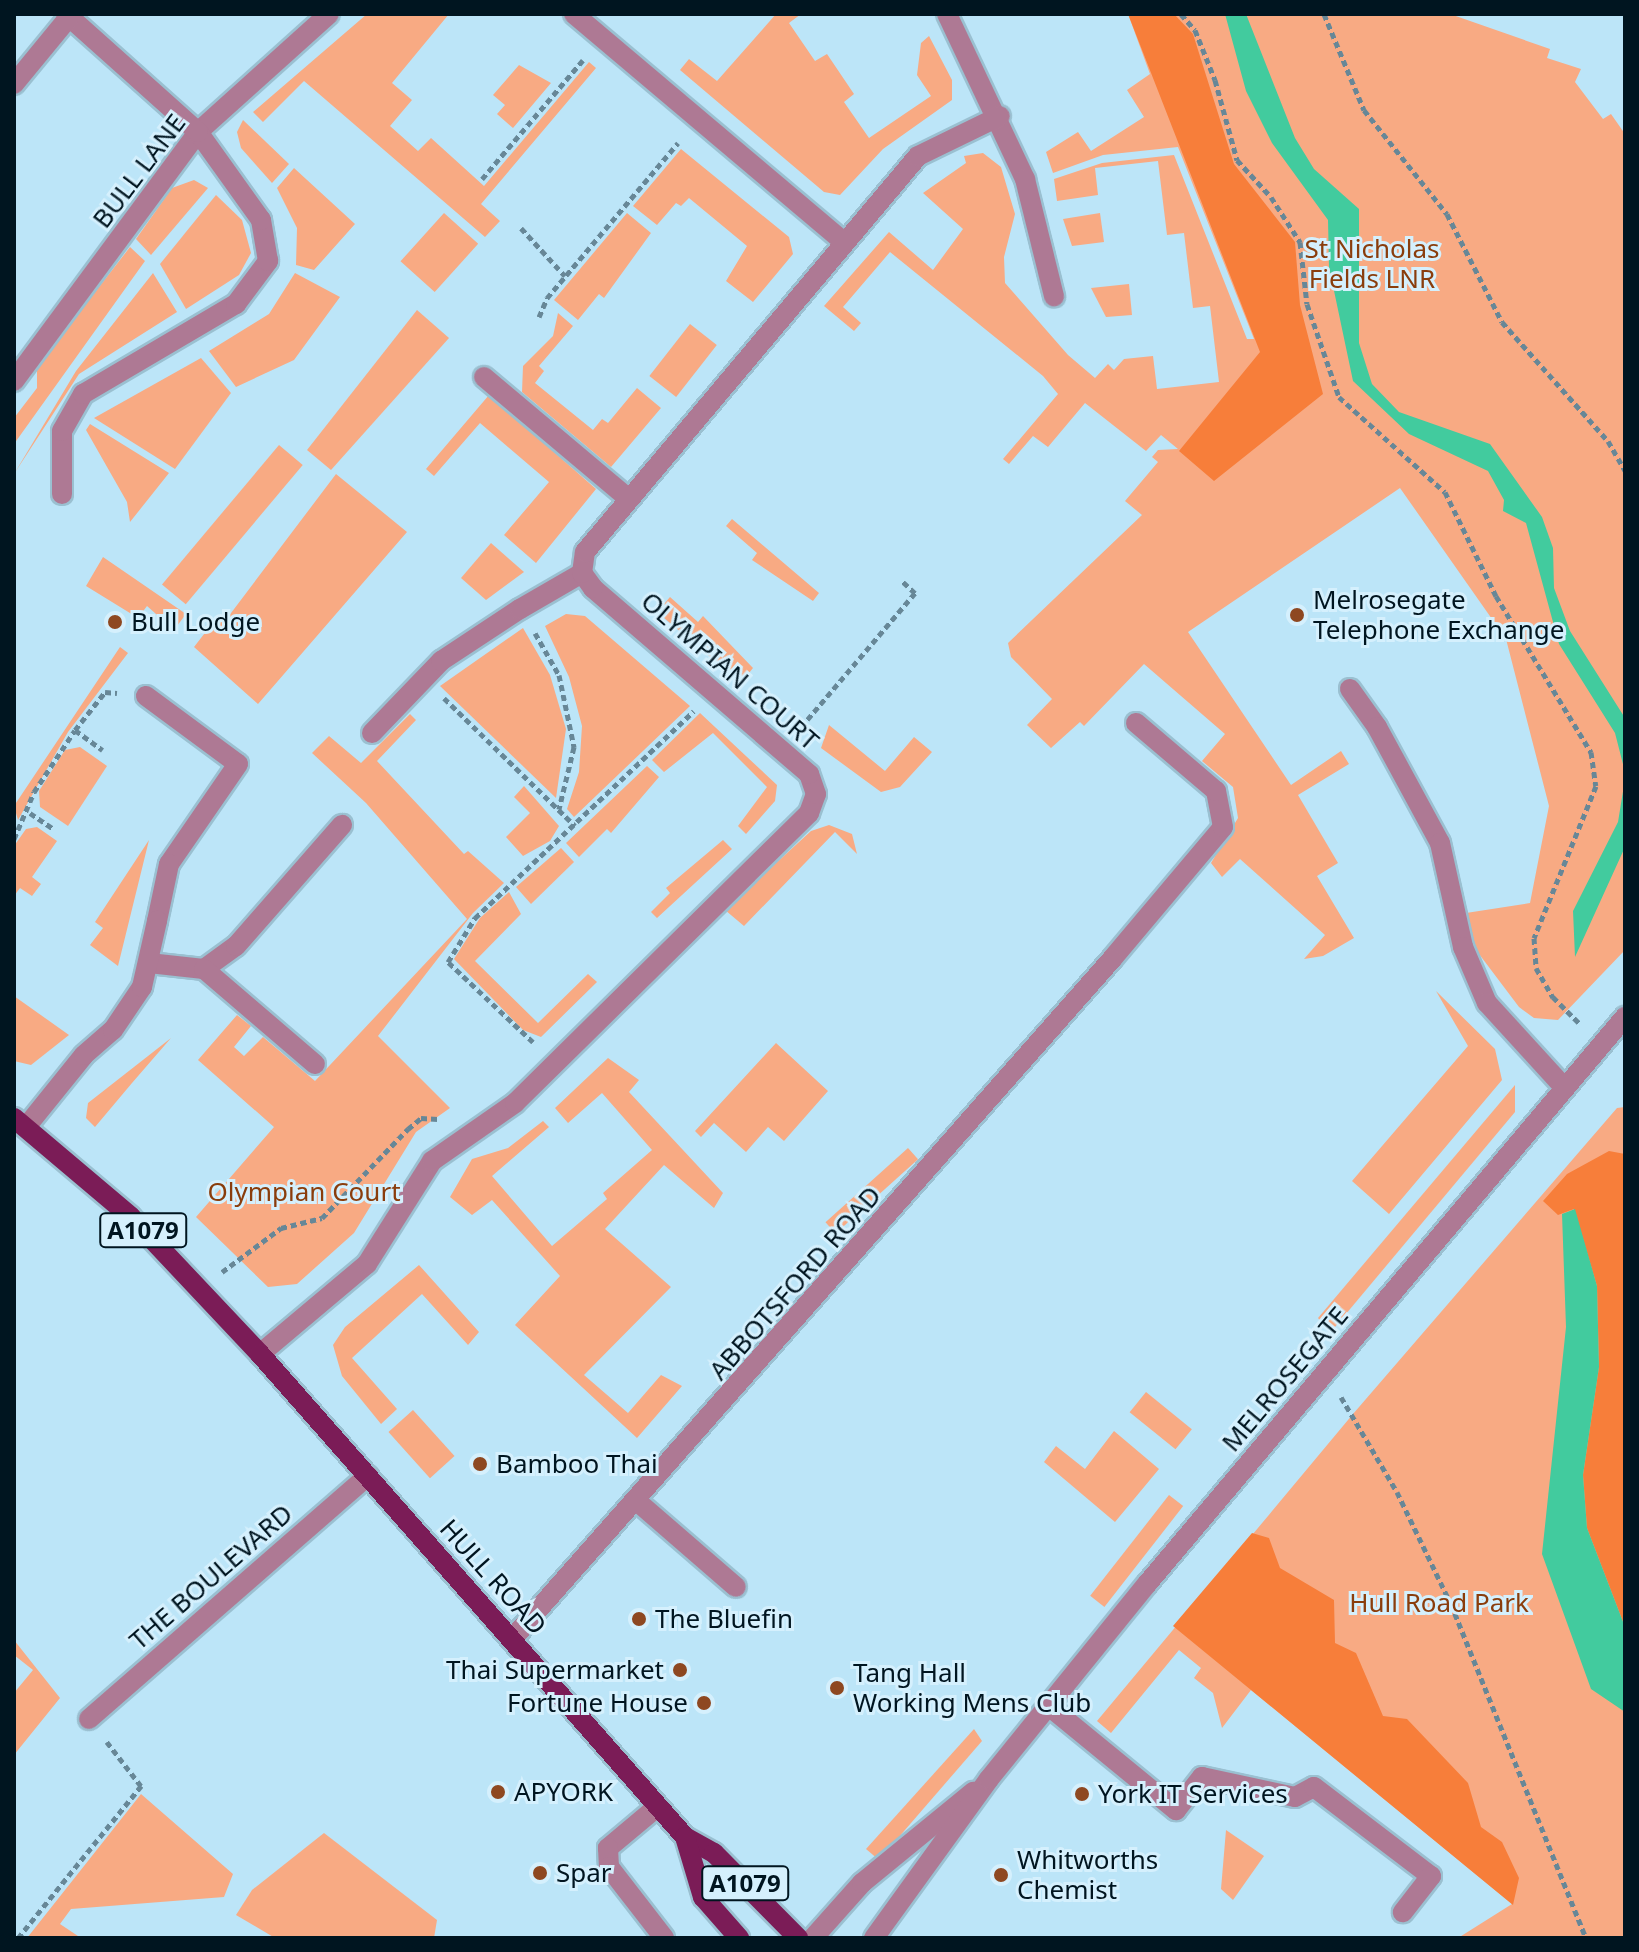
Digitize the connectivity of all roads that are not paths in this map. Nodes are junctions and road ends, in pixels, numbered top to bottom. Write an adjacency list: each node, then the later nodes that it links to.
1 (329, 14): 7 (street, BULL LANE)
2 (574, 14): 8 (street)
3 (947, 14): 6 (street)
4 (68, 15): 5 (street); 7 (street)
5 (14, 84)
6 (1000, 116): 8 (street); 9 (street)
7 (198, 132): 11 (street, BULL LANE); 12 (street)
8 (843, 241): 13 (street)
9 (1054, 296)
10 (484, 377): 13 (street)
11 (14, 381)
12 (62, 494)
13 (629, 499): 14 (street)
14 (582, 573): 18 (street); 26 (street, OLYMPIAN COURT)
15 (1350, 689): 24 (street)
16 (146, 696): 20 (street)
17 (1136, 723): 28 (street, ABBOTSFORD ROAD)
18 (372, 733)
19 (342, 825): 21 (street)
20 (149, 963): 21 (street); 25 (street)
21 (204, 969): 23 (street)
22 (1625, 1017): 24 (street, MELROSEGATE)
23 (315, 1064)
24 (1562, 1085): 31 (street, MELROSEGATE)
25 (20, 1122): 26 (main road, A1079)
26 (260, 1354): 27 (main road, HULL ROAD / A1079)
27 (368, 1476): 30 (main road, HULL ROAD / A1079); 32 (street, THE BOULEVARD)
28 (639, 1503): 29 (street); 30 (street, ABBOTSFORD ROAD)
29 (736, 1587)
30 (513, 1638): 34 (main road, HULL ROAD / A1079)
31 (1050, 1707): 33 (street, MELROSEGATE); 36 (street)
32 (89, 1719)
33 (989, 1779): 40 (street, MELROSEGATE); 41 (street, MELROSEGATE)
34 (657, 1807): 35 (main road, HULL ROAD / A1079); 37 (street)
35 (685, 1837): 38 (main road, HULL ROAD / A1079); 39 (main road, HULL ROAD / A1079)
36 (1403, 1912)
37 (657, 1935)
38 (739, 1938)
39 (798, 1938)
40 (813, 1938)
41 (874, 1938)

